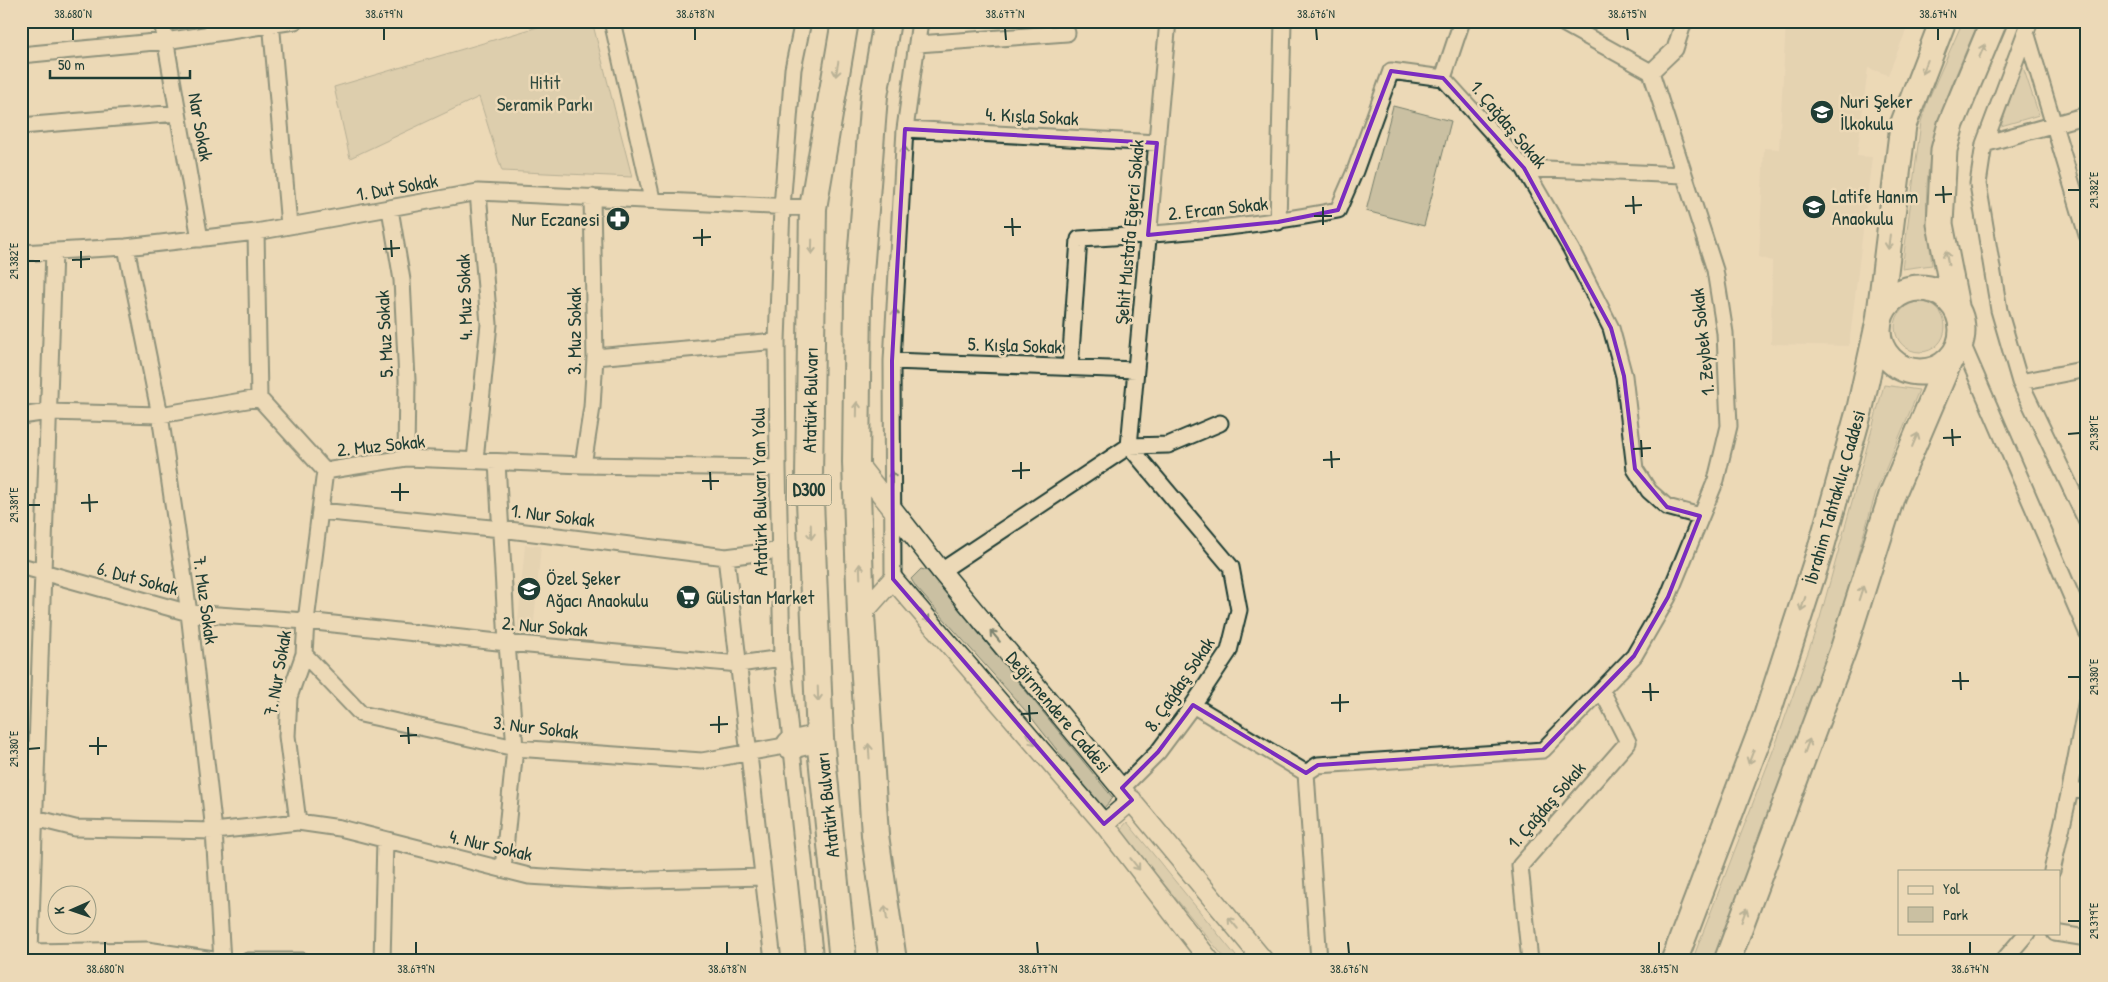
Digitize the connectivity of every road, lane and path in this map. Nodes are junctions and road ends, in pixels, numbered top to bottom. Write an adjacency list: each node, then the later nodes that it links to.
1 (162, 21): 18 (street, Nar Sokak)
2 (295, 21): 15 (street)
3 (612, 21): 34 (street)
4 (803, 21): 35 (street, Atatürk Bulvarı Yan Yolu)
5 (845, 21): 36 (highway, Atatürk Bulvarı / D300, one-way to 36)
6 (887, 21): 67 (highway, D300, one-way to 6)
7 (920, 21): 19 (street)
8 (1168, 21): 28 (street, Şehit Mustafa Eğerci Sokak)
9 (1283, 21): 39 (street)
10 (1462, 21): 22 (street)
11 (1559, 21): 21 (street)
12 (1684, 21): 21 (street)
13 (1942, 21): 49 (main road, İbrahim Tahtakılıç Caddesi, one-way to 49)
14 (1994, 21): 48 (main road, one-way to 14)
15 (271, 23): 18 (street); 40 (street)
16 (2028, 27): 25 (street); 29 (street)
17 (1066, 33): 19 (street)
18 (165, 41): 20 (street); 23 (street, Nar Sokak)
19 (918, 44): 27 (street)
20 (21, 55)
21 (1651, 72): 31 (street, 1. Zeybek Sokak)
22 (1443, 78): 30 (street, 1. Çağdaş Sokak); 38 (street, 1. Çağdaş Sokak)
23 (178, 112): 26 (street); 44 (street, Nar Sokak)
24 (2087, 115): 25 (street)
25 (2054, 124): 29 (street); 42 (street)
26 (21, 126)
27 (906, 129): 28 (street, 4. Kışla Sokak); 53 (street, one-way to 27)
28 (1157, 143): 43 (street, Şehit Mustafa Eğerci Sokak)
29 (1984, 144): 57 (street)
30 (1524, 168): 31 (street); 73 (street, 1. Çağdaş Sokak)
31 (1684, 175): 73 (street, 1. Zeybek Sokak)
32 (478, 192): 33 (street, 1. Dut Sokak); 37 (street, 1. Dut Sokak); 65 (street, 4. Muz Sokak)
33 (592, 197): 34 (street, 1. Dut Sokak); 52 (street, 3. Muz Sokak)
34 (652, 199): 35 (street, 1. Dut Sokak)
35 (782, 207): 36 (street, 1. Dut Sokak); 50 (street, Atatürk Bulvarı Yan Yolu)
36 (813, 208): 93 (highway, Atatürk Bulvarı / D300, one-way to 93)
37 (390, 209): 40 (street, 1. Dut Sokak); 64 (street, 5. Muz Sokak)
38 (1338, 210): 39 (street, 2. Ercan Sokak)
39 (1278, 222): 43 (street, 2. Ercan Sokak)
40 (289, 226): 41 (street, 1. Dut Sokak)
41 (256, 232): 44 (street, 1. Dut Sokak); 58 (street)
42 (2087, 234)
43 (1148, 235): 54 (street, 2. Ercan Sokak); 56 (street, Şehit Mustafa Eğerci Sokak)
44 (200, 239): 45 (street, 1. Dut Sokak)
45 (126, 247): 46 (street, 1. Dut Sokak); 60 (street, 7. Muz Sokak)
46 (54, 251): 47 (street, 1. Dut Sokak); 59 (street)
47 (21, 253)
48 (1956, 306): 49 (main road); 51 (main road)
49 (1879, 321): 51 (main road); 125 (main road, İbrahim Tahtakılıç Caddesi, one-way to 125)
50 (777, 341): 52 (street); 69 (street, Atatürk Bulvarı Yan Yolu)
51 (1955, 351): 85 (street); 126 (main road, one-way to 51)
52 (595, 357): 68 (street, 3. Muz Sokak)
53 (892, 361): 54 (street, 5. Kışla Sokak); 71 (street, one-way to 53)
54 (1070, 367): 56 (street, 5. Kışla Sokak)
55 (2087, 369): 57 (street)
56 (1136, 370): 63 (street, Şehit Mustafa Eğerci Sokak)
57 (2020, 382): 74 (street)
58 (259, 398): 60 (street); 70 (street, 2. Muz Sokak)
59 (48, 412): 60 (street); 61 (street); 79 (street)
60 (160, 414): 82 (street, 7. Muz Sokak)
61 (21, 416)
62 (1220, 423): 63 (street)
63 (1129, 446): 80 (street); 92 (street, 8. Çağdaş Sokak)
64 (406, 458): 65 (street, 2. Muz Sokak); 70 (street, 2. Muz Sokak)
65 (475, 460): 66 (street, 2. Muz Sokak)
66 (498, 462): 68 (street, 2. Muz Sokak); 75 (street)
67 (856, 462): 71 (street, Değirmendere Caddesi); 83 (highway, D300, one-way to 67)
68 (583, 465): 69 (street, 2. Muz Sokak)
69 (778, 468): 76 (street, Atatürk Bulvarı Yan Yolu)
70 (325, 471): 72 (street, 7. Nur Sokak)
71 (892, 509): 80 (street, Değirmendere Caddesi); 81 (street)
72 (320, 511): 75 (street, 1. Nur Sokak); 84 (street, 7. Nur Sokak)
73 (1700, 516): 90 (street, 1. Zeybek Sokak)
74 (2087, 522)
75 (501, 529): 77 (street, 1. Nur Sokak); 86 (street)
76 (780, 550): 77 (street, 1. Nur Sokak); 88 (street, Atatürk Bulvarı Yan Yolu)
77 (726, 556): 89 (street)
78 (21, 566): 79 (street, 6. Dut Sokak)
79 (43, 572): 82 (street, 6. Dut Sokak); 101 (street)
80 (941, 572): 100 (street, Değirmendere Caddesi, one-way to 80)
81 (893, 579): 83 (street); 103 (street, Değirmendere Caddesi, one-way to 103)
82 (189, 613): 84 (street, 6. Dut Sokak); 104 (street, 7. Muz Sokak)
83 (861, 615): 120 (highway, D300, one-way to 83)
84 (306, 622): 86 (street, 2. Nur Sokak); 87 (street, 7. Nur Sokak)
85 (2087, 632)
86 (507, 643): 89 (street, 2. Nur Sokak); 95 (street)
87 (304, 654): 95 (street, 3. Nur Sokak); 102 (street, 7. Nur Sokak)
88 (782, 658): 89 (street, 2. Nur Sokak); 94 (street, Atatürk Bulvarı Yan Yolu)
89 (739, 664): 96 (street)
90 (1602, 691): 97 (street, 1. Zeybek Sokak); 124 (street, 1. Çağdaş Sokak)
91 (2087, 700): 98 (street)
92 (1193, 705): 97 (street); 100 (street, 8. Çağdaş Sokak)
93 (820, 738): 94 (highway); 119 (highway, Atatürk Bulvarı / D300)
94 (790, 745): 96 (street, 3. Nur Sokak); 118 (street, Atatürk Bulvarı Yan Yolu)
95 (515, 748): 96 (street, 3. Nur Sokak); 106 (street)
96 (749, 754): 108 (street)
97 (1306, 773): 123 (street)
98 (2070, 790): 99 (street); 107 (street)
99 (2087, 791)
100 (1127, 794): 103 (street); 122 (street, Değirmendere Caddesi, one-way to 100)
101 (28, 815): 104 (street, 4. Nur Sokak); 112 (street)
102 (298, 822): 104 (street, 4. Nur Sokak); 105 (street, 4. Nur Sokak)
103 (1104, 824): 121 (street, Değirmendere Caddesi, one-way to 121)
104 (214, 830): 113 (street, 7. Muz Sokak)
105 (385, 840): 106 (street, 4. Nur Sokak); 116 (street)
106 (503, 869): 108 (street, 4. Nur Sokak)
107 (2052, 870)
108 (763, 877): 117 (street)
109 (2026, 934): 127 (street)
110 (2060, 934): 111 (street)
111 (2087, 938)
112 (26, 951): 113 (street)
113 (221, 961)
114 (248, 961): 115 (street)
115 (303, 961)
116 (382, 961)
117 (773, 961)
118 (815, 961)
119 (843, 961)
120 (893, 961)
121 (1210, 961)
122 (1264, 961)
123 (1319, 961)
124 (1530, 961)
125 (1674, 961)
126 (1727, 961)
127 (2003, 961)

